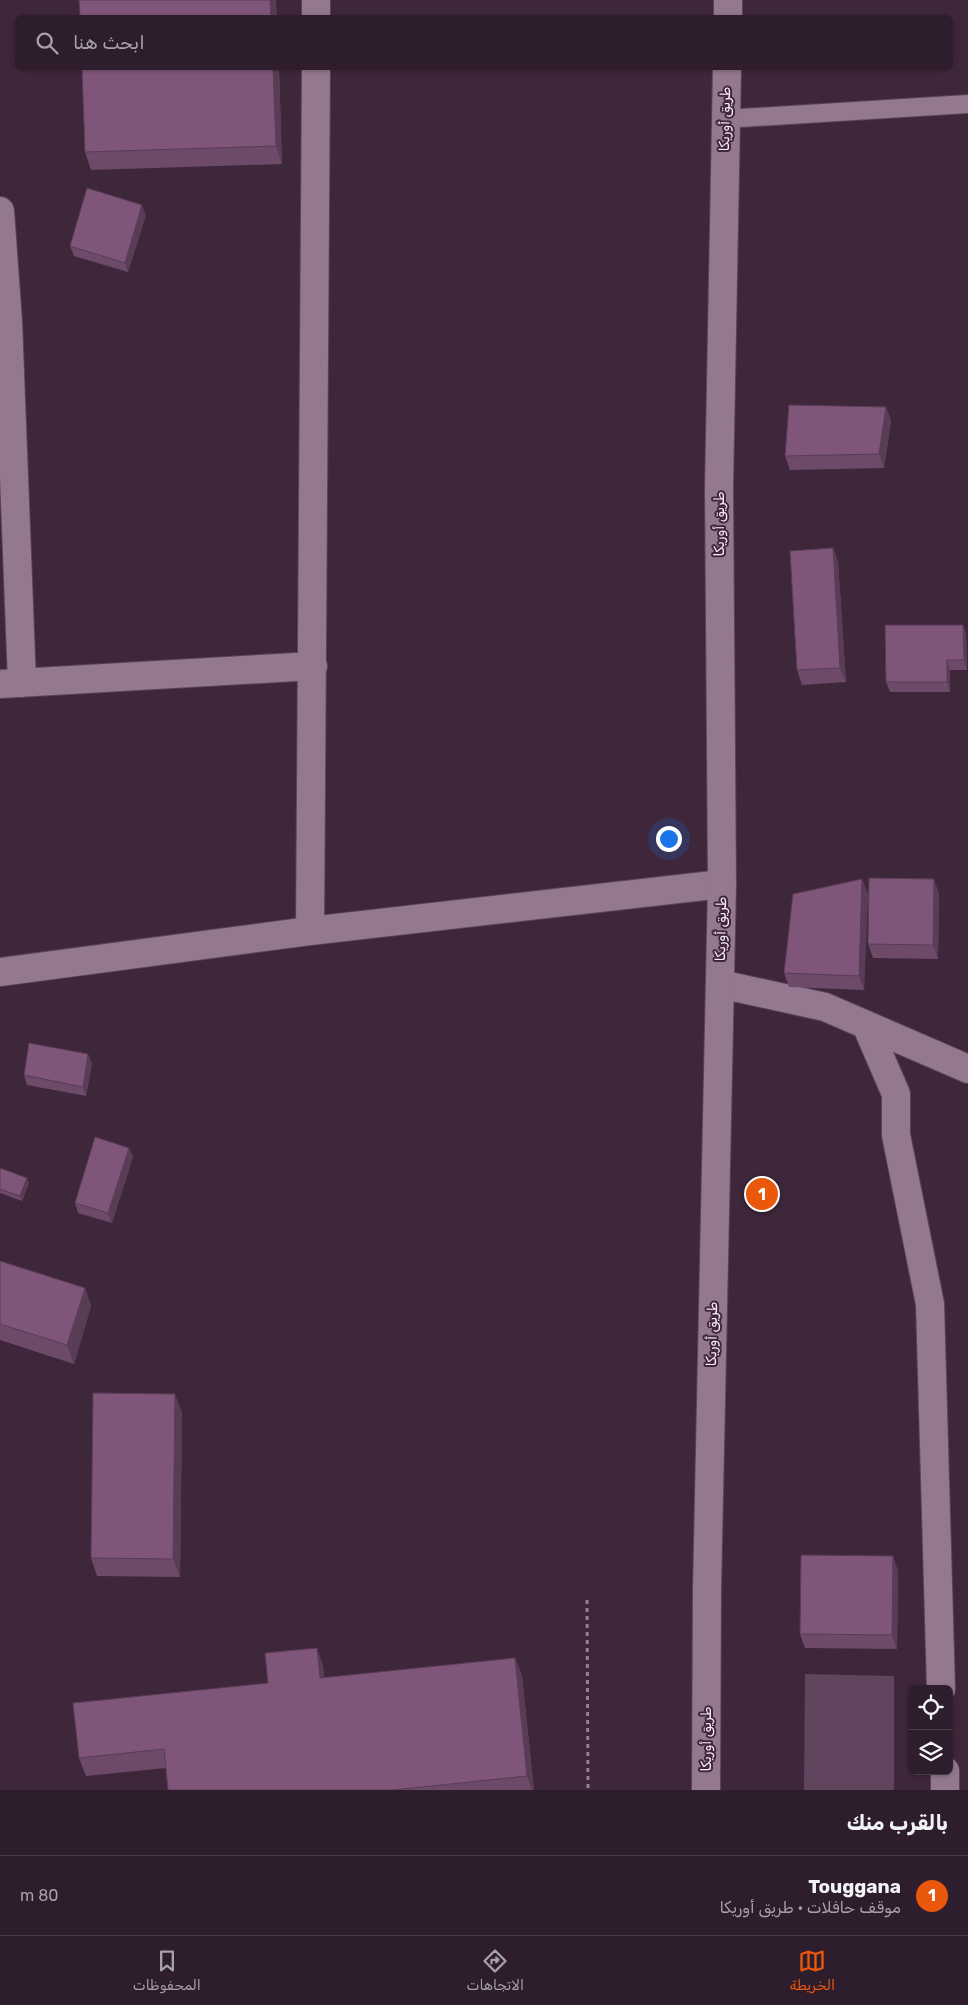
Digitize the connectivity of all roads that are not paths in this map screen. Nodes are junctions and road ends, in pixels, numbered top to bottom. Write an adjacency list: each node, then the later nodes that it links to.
1 (316, 0): 3 (street)
2 (728, 0): 4 (street)
3 (316, 15)
4 (728, 15)
5 (316, 70): 12 (street)
6 (727, 70): 8 (street, طريق أوريكا)
7 (968, 104): 8 (lane)
8 (725, 119): 14 (street, طريق أوريكا)
9 (0, 211): 10 (street)
10 (4, 321): 11 (street)
11 (7, 499): 13 (street)
12 (313, 666): 13 (street); 15 (street)
13 (11, 683)
14 (722, 884): 15 (street); 17 (street, طريق أوريكا)
15 (310, 931): 16 (street)
16 (0, 972)
17 (720, 984): 18 (street); 22 (street, طريق أوريكا)
18 (867, 1027): 19 (street); 20 (street)
19 (968, 1069)
20 (941, 1685)
21 (945, 1775): 23 (street)
22 (706, 1790)
23 (945, 1790)

